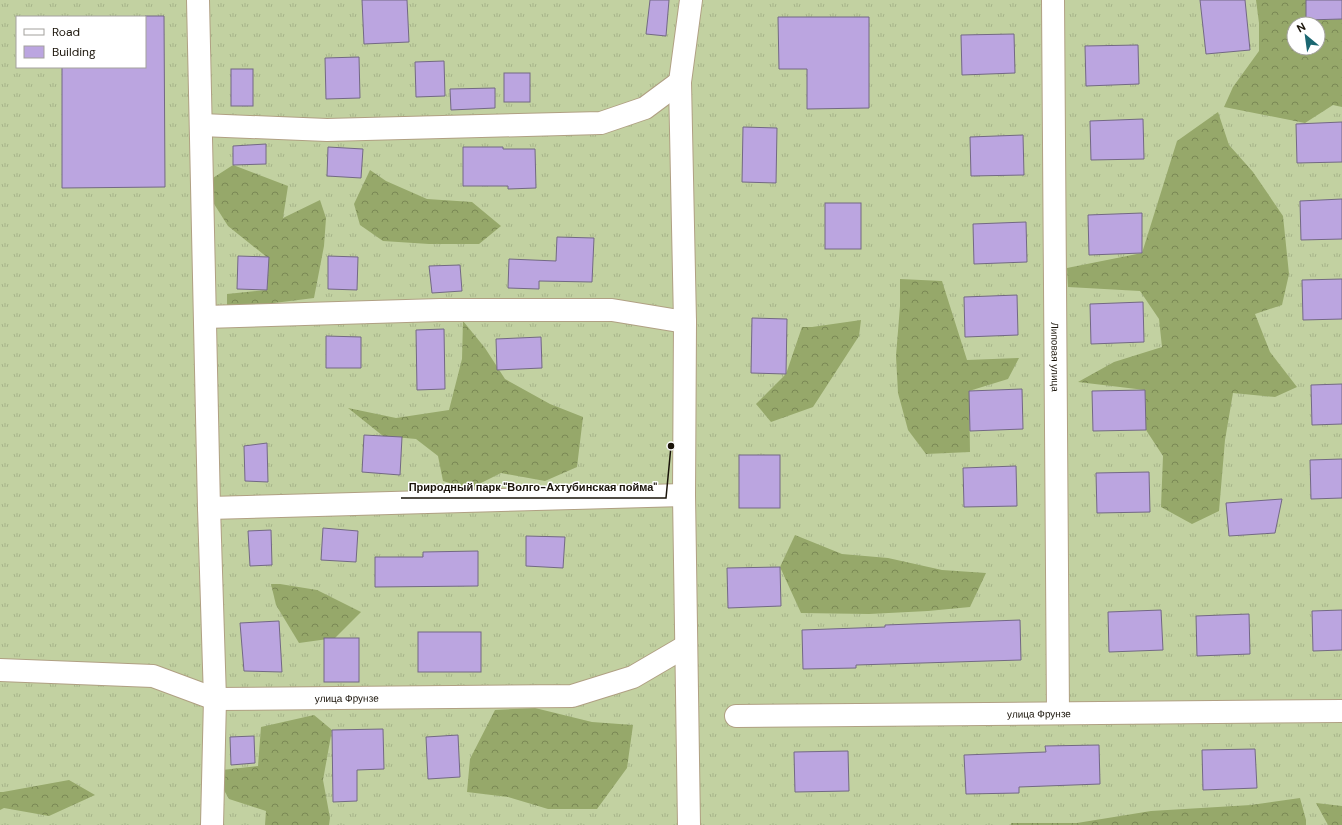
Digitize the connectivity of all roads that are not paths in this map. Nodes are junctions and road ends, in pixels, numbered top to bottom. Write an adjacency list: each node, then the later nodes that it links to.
1 (198, 0): 5 (street)
2 (691, 0): 4 (street)
3 (1053, 0): 14 (street, Липовая улица)
4 (680, 82): 5 (street); 7 (street)
5 (201, 125): 6 (street)
6 (205, 317): 7 (street); 9 (street)
7 (685, 322): 8 (street)
8 (684, 495): 9 (street); 10 (street)
9 (209, 508): 12 (street)
10 (686, 646): 12 (street, улица Фрунзе); 17 (street)
11 (0, 670): 12 (street, улица Фрунзе)
12 (215, 699): 16 (street)
13 (1342, 711): 14 (street, улица Фрунзе)
14 (1058, 713): 15 (street, улица Фрунзе)
15 (736, 716)
16 (212, 825)
17 (689, 825)

